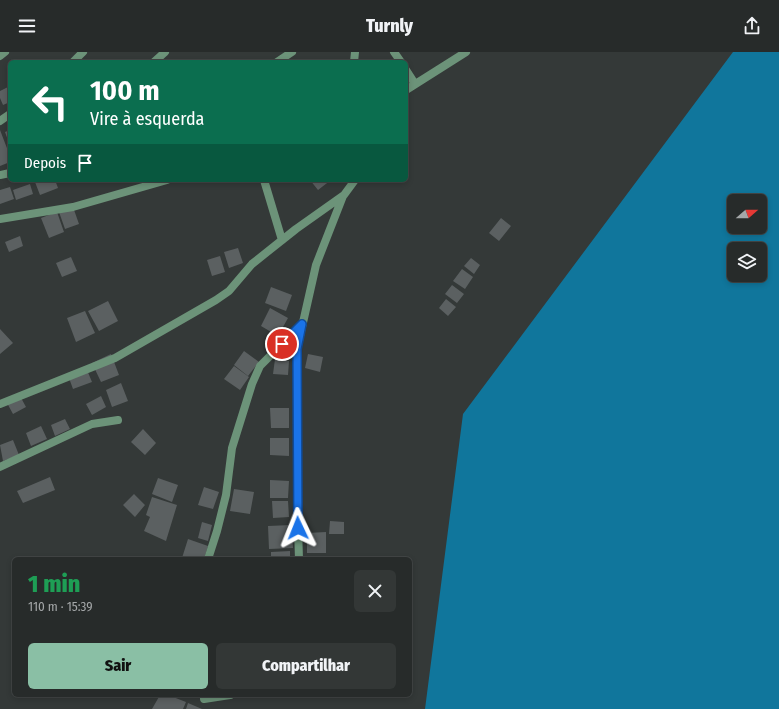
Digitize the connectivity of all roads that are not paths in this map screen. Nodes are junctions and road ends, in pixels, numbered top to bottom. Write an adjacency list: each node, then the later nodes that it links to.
1 (5, 52): 6 (street)
2 (83, 52): 7 (street)
3 (165, 52): 8 (street)
4 (292, 52): 9 (street)
5 (466, 52): 11 (street)
6 (0, 56)
7 (75, 60)
8 (156, 60)
9 (281, 60)
10 (408, 74): 11 (street)
11 (414, 84): 12 (street)
12 (408, 88)
13 (160, 182): 17 (street)
14 (265, 182): 18 (street)
15 (354, 182): 16 (street)
16 (344, 195): 18 (street); 19 (street)
17 (0, 220)
18 (282, 240): 20 (street)
19 (302, 324): 23 (street); 24 (street)
20 (0, 404)
21 (118, 420): 22 (street)
22 (0, 467)
23 (209, 557)
24 (299, 557)
25 (217, 697): 26 (street)
26 (204, 699)

